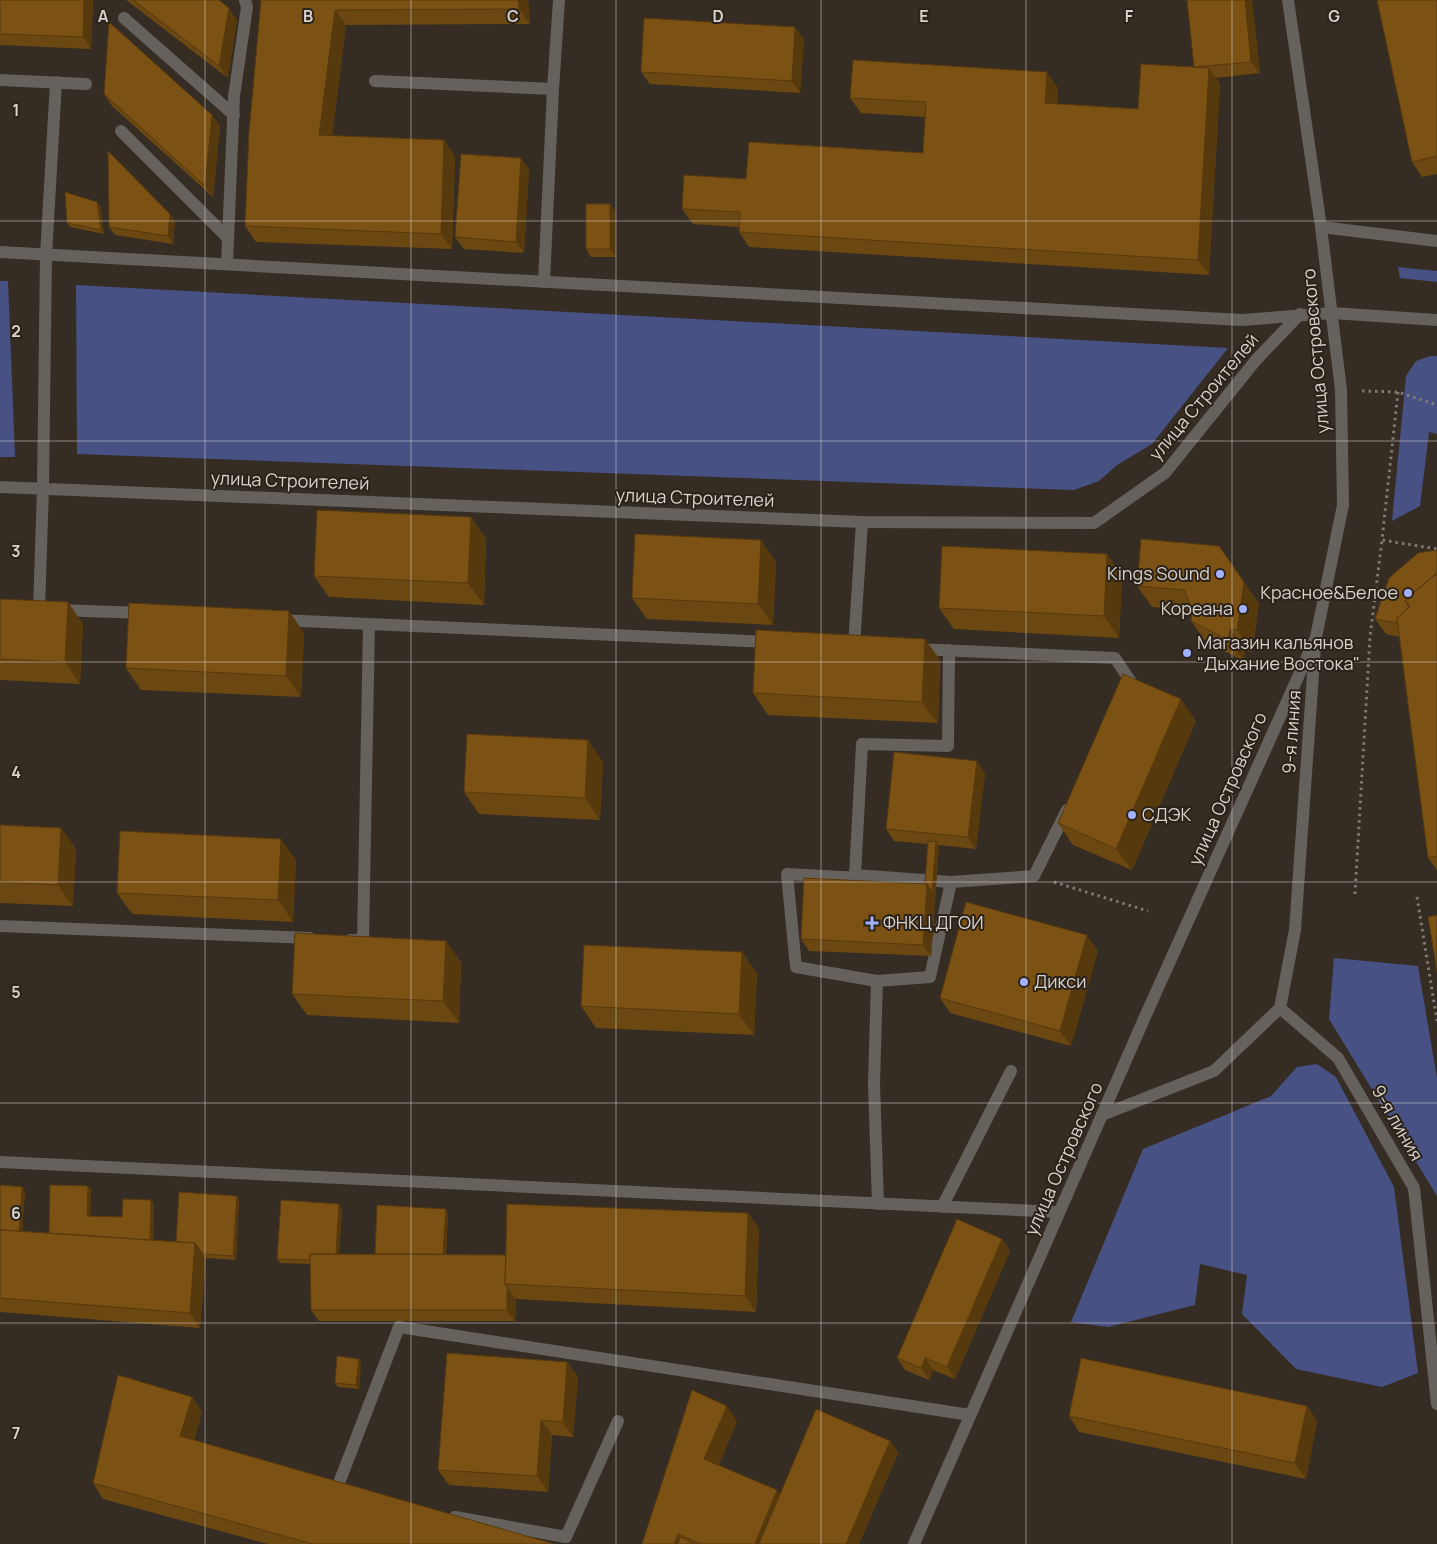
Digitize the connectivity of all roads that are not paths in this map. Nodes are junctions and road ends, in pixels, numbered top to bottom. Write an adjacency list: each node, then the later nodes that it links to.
1 (245, 0): 10 (street)
2 (559, 0): 9 (street)
3 (1288, 0): 12 (street, улица Островского)
4 (124, 18): 10 (street)
5 (0, 80): 6 (street)
6 (56, 82): 8 (street); 16 (street)
7 (375, 82): 9 (street)
8 (86, 84)
9 (553, 90): 18 (street)
10 (234, 115): 13 (street)
11 (120, 131): 13 (street)
12 (1321, 227): 14 (street); 19 (street, улица Островского)
13 (228, 238): 17 (street)
14 (1437, 241)
15 (0, 252): 16 (street, улица Строителей)
16 (46, 255): 17 (street, улица Строителей); 23 (street)
17 (227, 264): 18 (street, улица Строителей)
18 (544, 282): 20 (street, улица Строителей)
19 (1332, 313): 20 (street, улица Строителей); 21 (street, улица Строителей); 28 (street, улица Островского)
20 (1300, 314): 24 (street, улица Строителей)
21 (1437, 320)
22 (0, 487): 23 (street, улица Строителей)
23 (43, 488): 24 (street, улица Строителей); 25 (street)
24 (862, 522): 30 (street)
25 (161, 614)
26 (270, 619): 27 (street)
27 (369, 624): 29 (street); 36 (street)
28 (1316, 637): 38 (street, 9-я линия); 40 (street, улица Островского)
29 (785, 643)
30 (873, 647)
31 (902, 648): 32 (street)
32 (949, 650): 33 (street); 35 (street)
33 (1122, 700)
34 (1074, 796): 35 (street)
35 (951, 882): 37 (street); 37 (street)
36 (0, 926)
37 (877, 981): 42 (street)
38 (1280, 1008): 40 (street); 45 (street, 9-я линия)
39 (1011, 1071): 43 (street)
40 (1102, 1115): 44 (street, улица Островского)
41 (0, 1162): 42 (street)
42 (878, 1204): 43 (street)
43 (942, 1207): 44 (street)
44 (1059, 1212): 46 (street, улица Островского)
45 (1437, 1404)
46 (970, 1415): 48 (street); 50 (street, улица Островского)
47 (618, 1421): 49 (street)
48 (344, 1498)
49 (440, 1515)
50 (914, 1544)

